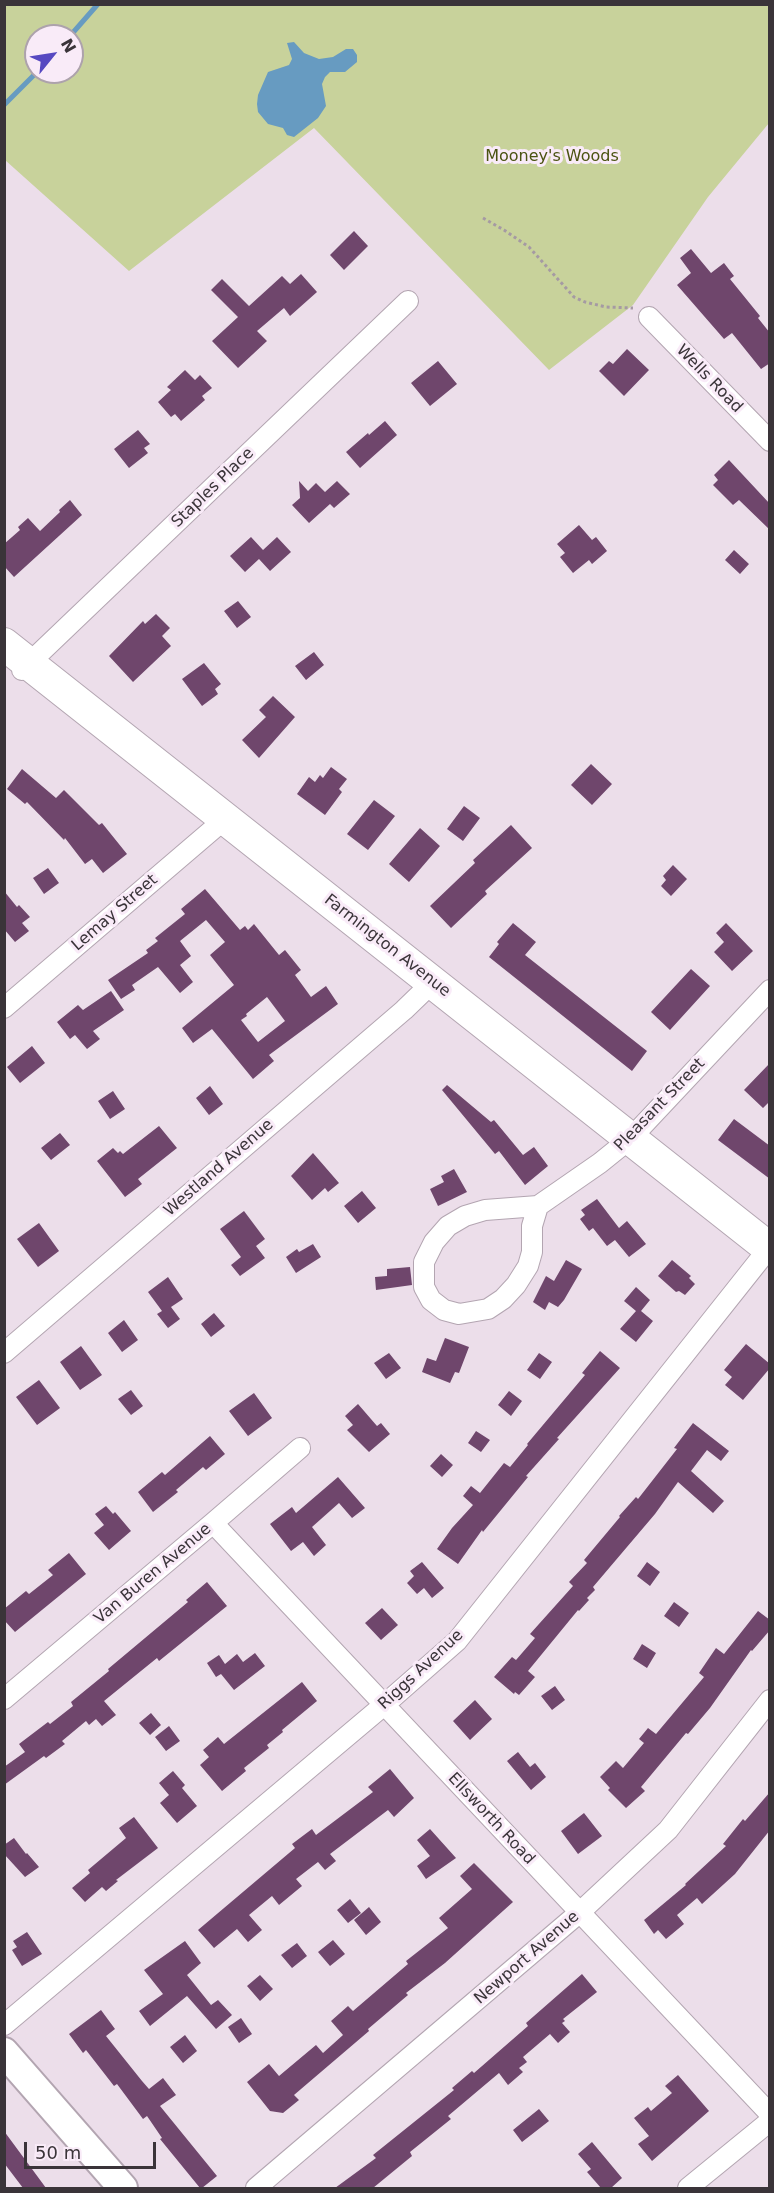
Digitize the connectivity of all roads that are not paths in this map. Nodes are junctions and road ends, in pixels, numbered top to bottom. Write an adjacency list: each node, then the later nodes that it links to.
1 (408, 301): 5 (street, Staples Place)
2 (649, 317): 3 (street, Wells Road)
3 (770, 441)
4 (4, 644): 5 (main road, Farmington Avenue)
5 (17, 667): 6 (main road, Farmington Avenue)
6 (219, 824): 7 (main road, Farmington Avenue); 9 (street, Lemay Street)
7 (427, 988): 10 (main road, Farmington Avenue); 13 (street, Westland Avenue)
8 (770, 990): 10 (street, Pleasant Street)
9 (4, 1008)
10 (625, 1143): 11 (street, Pleasant Street); 12 (main road, Farmington Avenue)
11 (538, 1206): 11 (street)
12 (767, 1256): 18 (street, Riggs Avenue)
13 (4, 1353)
14 (300, 1448): 15 (street, Van Buren Avenue)
15 (213, 1523): 16 (street, Van Buren Avenue); 18 (street, Ellsworth Road)
16 (4, 1699)
17 (770, 1700): 19 (street, Newport Avenue)
18 (384, 1705): 19 (street, Ellsworth Road); 20 (street, Riggs Avenue)
19 (579, 1913): 22 (street, Ellsworth Road); 25 (street, Newport Avenue)
20 (4, 2025)
21 (4, 2052): 24 (main road)
22 (770, 2114)
23 (770, 2121): 26 (street)
24 (123, 2188)
25 (256, 2188)
26 (688, 2188)

